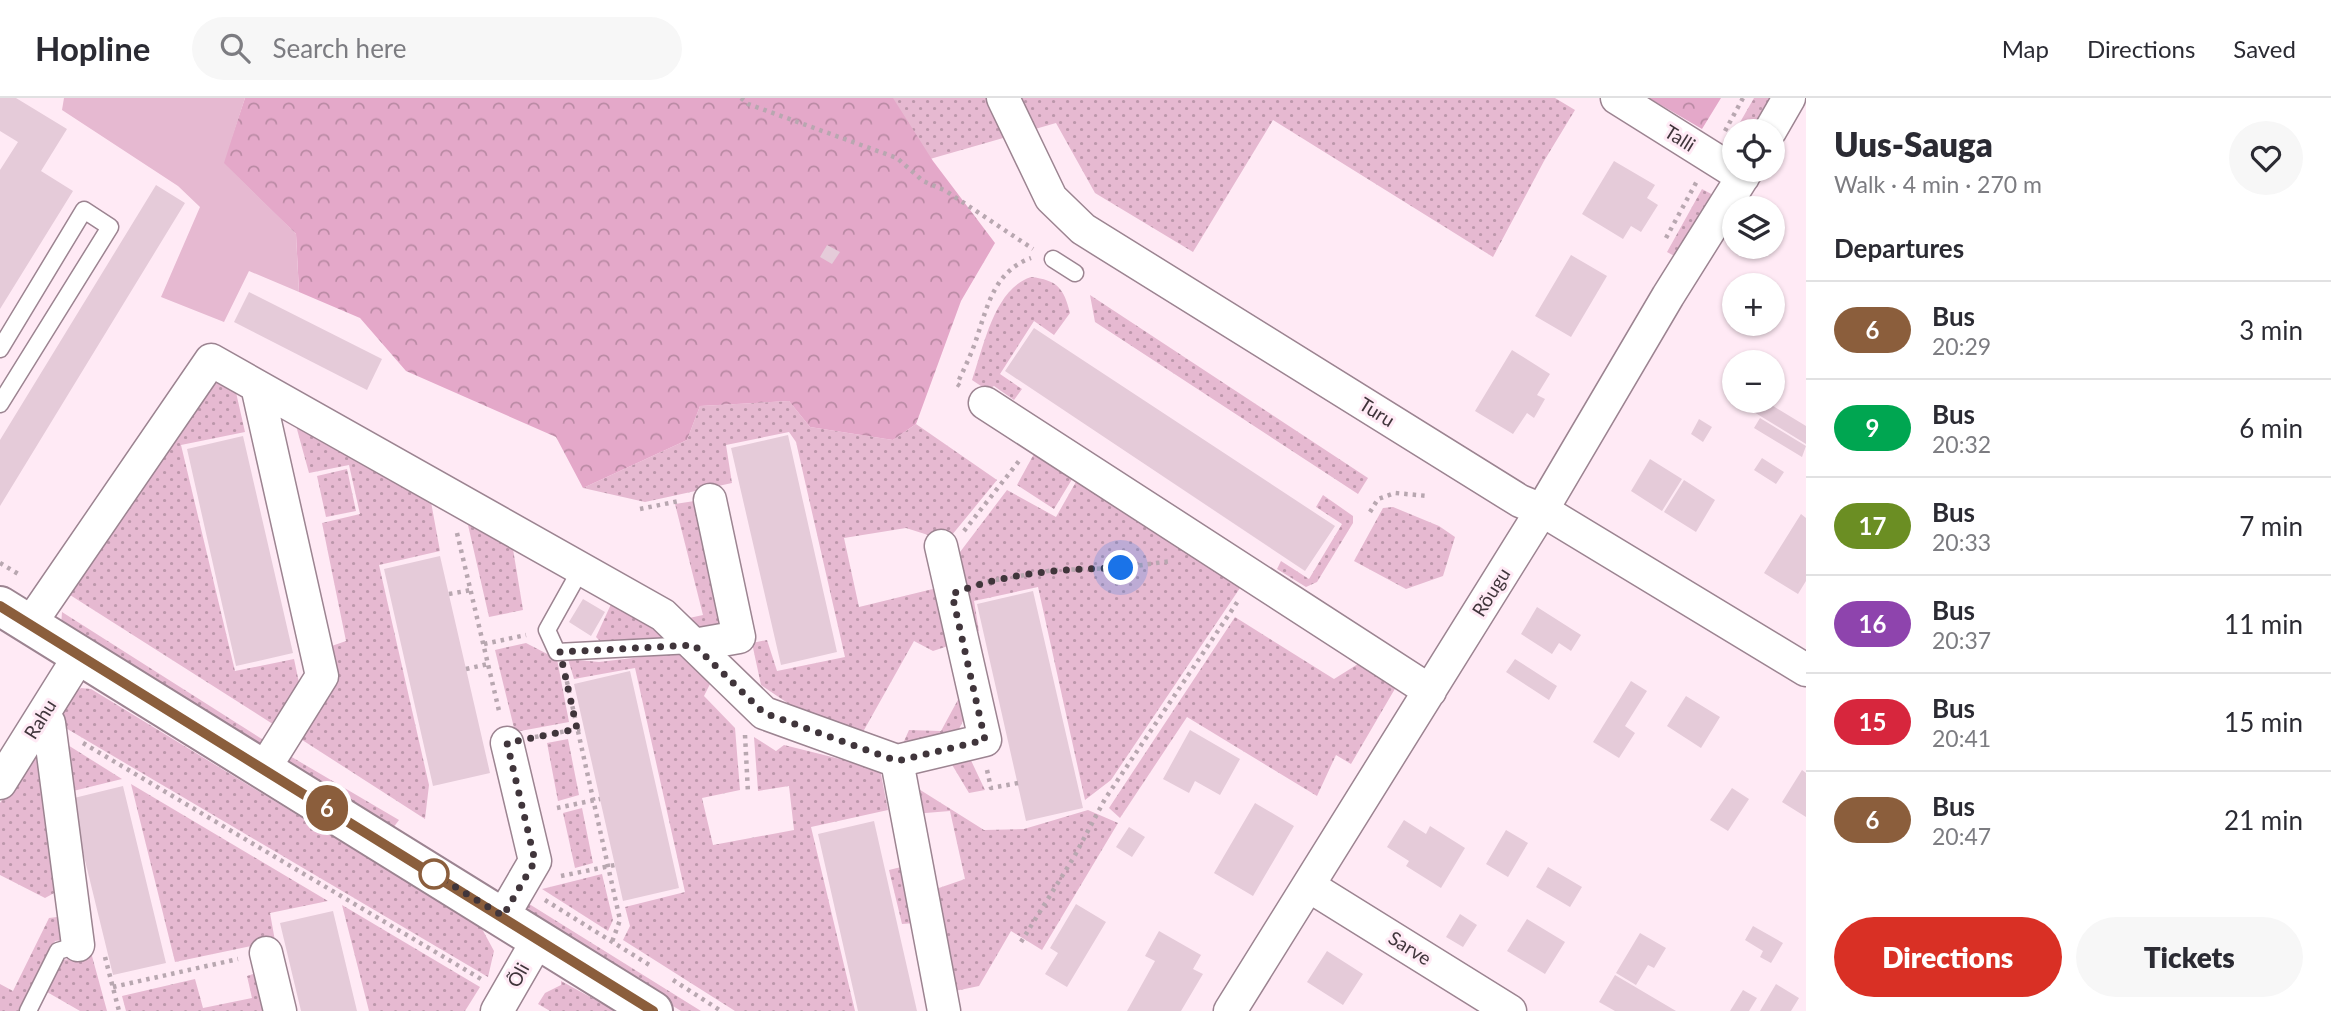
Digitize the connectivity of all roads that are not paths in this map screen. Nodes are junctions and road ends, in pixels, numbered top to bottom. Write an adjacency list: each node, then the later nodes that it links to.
1 (1003, 98): 14 (street, Turu)
2 (1617, 98): 5 (street, Talli)
3 (1790, 98): 4 (street)
4 (1777, 119)
5 (1722, 160)
6 (1739, 182): 14 (street, Rõugu)
7 (1053, 259): 8 (lane)
8 (1075, 273)
9 (0, 349): 12 (lane)
10 (257, 386): 16 (street); 17 (street); 25 (street)
11 (985, 403): 21 (street)
12 (0, 404)
13 (710, 500): 18 (street)
14 (1542, 510): 20 (street, Turu); 21 (street, Rõugu)
15 (941, 546): 24 (street)
16 (582, 569): 18 (street); 18 (lane)
17 (15, 615): 19 (street)
18 (694, 645): 24 (street)
19 (80, 655): 22 (street, Rahu); 25 (street)
20 (1806, 670)
21 (1430, 691): 27 (street, Rõugu)
22 (45, 720): 26 (street, Rahu); 30 (street)
23 (507, 743): 28 (street)
24 (897, 761): 36 (street)
25 (264, 769): 28 (street)
26 (0, 783)
27 (1309, 886): 37 (street, Rõugu); 38 (street, Sarve)
28 (503, 916): 29 (street)
29 (539, 938): 32 (street, Õli); 35 (street)
30 (78, 945): 33 (lane)
31 (266, 953): 34 (street)
32 (502, 1003)
33 (28, 1011)
34 (280, 1011)
35 (653, 1011)
36 (944, 1011)
37 (1230, 1011)
38 (1510, 1011)

